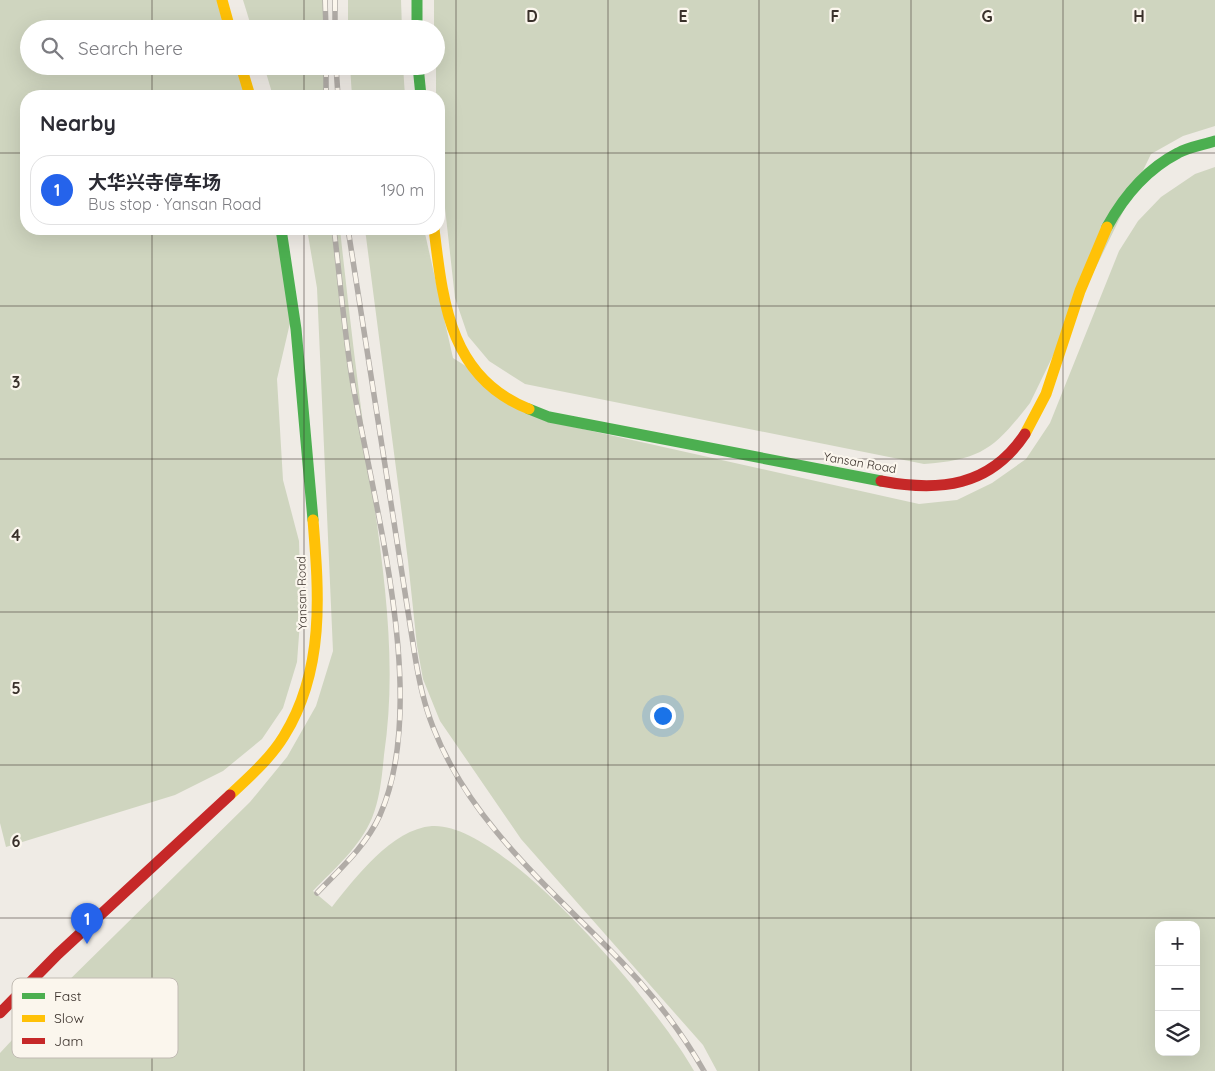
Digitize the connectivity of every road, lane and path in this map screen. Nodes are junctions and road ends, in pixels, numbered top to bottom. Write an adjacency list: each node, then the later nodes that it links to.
1 (222, 0): 3 (main road)
2 (417, 0): 4 (main road)
3 (228, 20)
4 (417, 20)
5 (244, 75): 7 (main road)
6 (419, 75): 8 (main road)
7 (248, 90)
8 (420, 90)
9 (1215, 141): 11 (main road, Yansan Road)
10 (282, 235): 12 (main road, Yansan Road)
11 (435, 235)
12 (34, 978)
13 (12, 1001): 14 (main road, Yansan Road)
14 (0, 1013)

